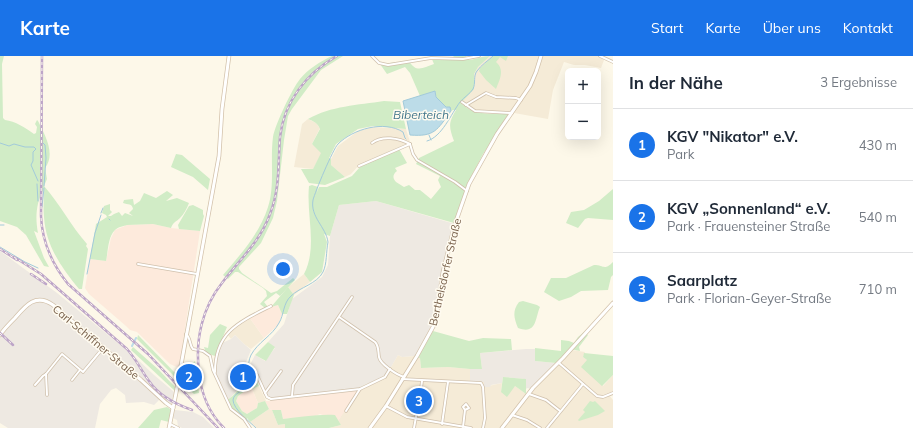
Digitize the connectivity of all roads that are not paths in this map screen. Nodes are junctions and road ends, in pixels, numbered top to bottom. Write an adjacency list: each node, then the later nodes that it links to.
1 (229, 56): 16 (main road)
2 (372, 56): 3 (street)
3 (479, 56)
4 (541, 56): 7 (main road, Berthelsdorfer Straße)
5 (600, 56): 6 (street)
6 (613, 62)
7 (521, 100): 9 (street); 10 (main road, Berthelsdorfer Straße)
8 (462, 102): 9 (street)
9 (466, 105): 10 (street)
10 (512, 113): 14 (main road, Berthelsdorfer Straße)
11 (372, 143): 12 (street)
12 (410, 144): 13 (street); 14 (street)
13 (359, 166)
14 (467, 191): 32 (main road, Berthelsdorfer Straße)
15 (138, 264): 16 (street)
16 (197, 274): 21 (main road)
17 (352, 297): 20 (street)
18 (613, 303): 24 (main road)
19 (270, 306): 28 (street)
20 (339, 317): 25 (street); 43 (street)
21 (186, 334): 28 (street); 47 (main road, bridge)
22 (0, 335): 23 (main road, Carl-Schiffner-Straße)
23 (103, 348): 26 (street); 47 (main road, Carl-Schiffner-Straße)
24 (560, 361): 36 (street); 39 (main road)
25 (390, 369): 31 (street); 38 (street)
26 (80, 370): 29 (street); 33 (street)
27 (281, 371): 40 (street)
28 (215, 373): 57 (street)
29 (46, 374): 37 (street); 42 (street)
30 (257, 375): 40 (street)
31 (397, 375): 32 (street); 32 (street)
32 (402, 379): 34 (street); 45 (main road, Berthelsdorfer Straße)
33 (72, 380)
34 (422, 381): 35 (street); 44 (street)
35 (448, 382): 53 (street); 61 (street)
36 (583, 384): 41 (street); 50 (street)
37 (35, 385)
38 (360, 389): 43 (street); 49 (street)
39 (529, 391): 50 (street); 51 (main road)
40 (265, 393): 43 (street)
41 (613, 393)
42 (47, 395)
43 (292, 396)
44 (420, 396): 46 (street); 46 (street)
45 (386, 406): 52 (street); 58 (main road, Berthelsdorfer Straße)
46 (418, 406): 52 (street)
47 (173, 408): 54 (main road)
48 (465, 410): 55 (street)
49 (346, 411)
50 (560, 411): 64 (street)
51 (512, 415): 62 (main road); 63 (street)
52 (416, 419): 53 (street); 59 (street)
53 (442, 424): 55 (street)
54 (170, 426): 56 (street)
55 (463, 427): 60 (street)
56 (178, 428)
57 (249, 428)
58 (370, 428)
59 (414, 428)
60 (472, 428)
61 (483, 428)
62 (502, 428)
63 (540, 428)
64 (547, 428)

